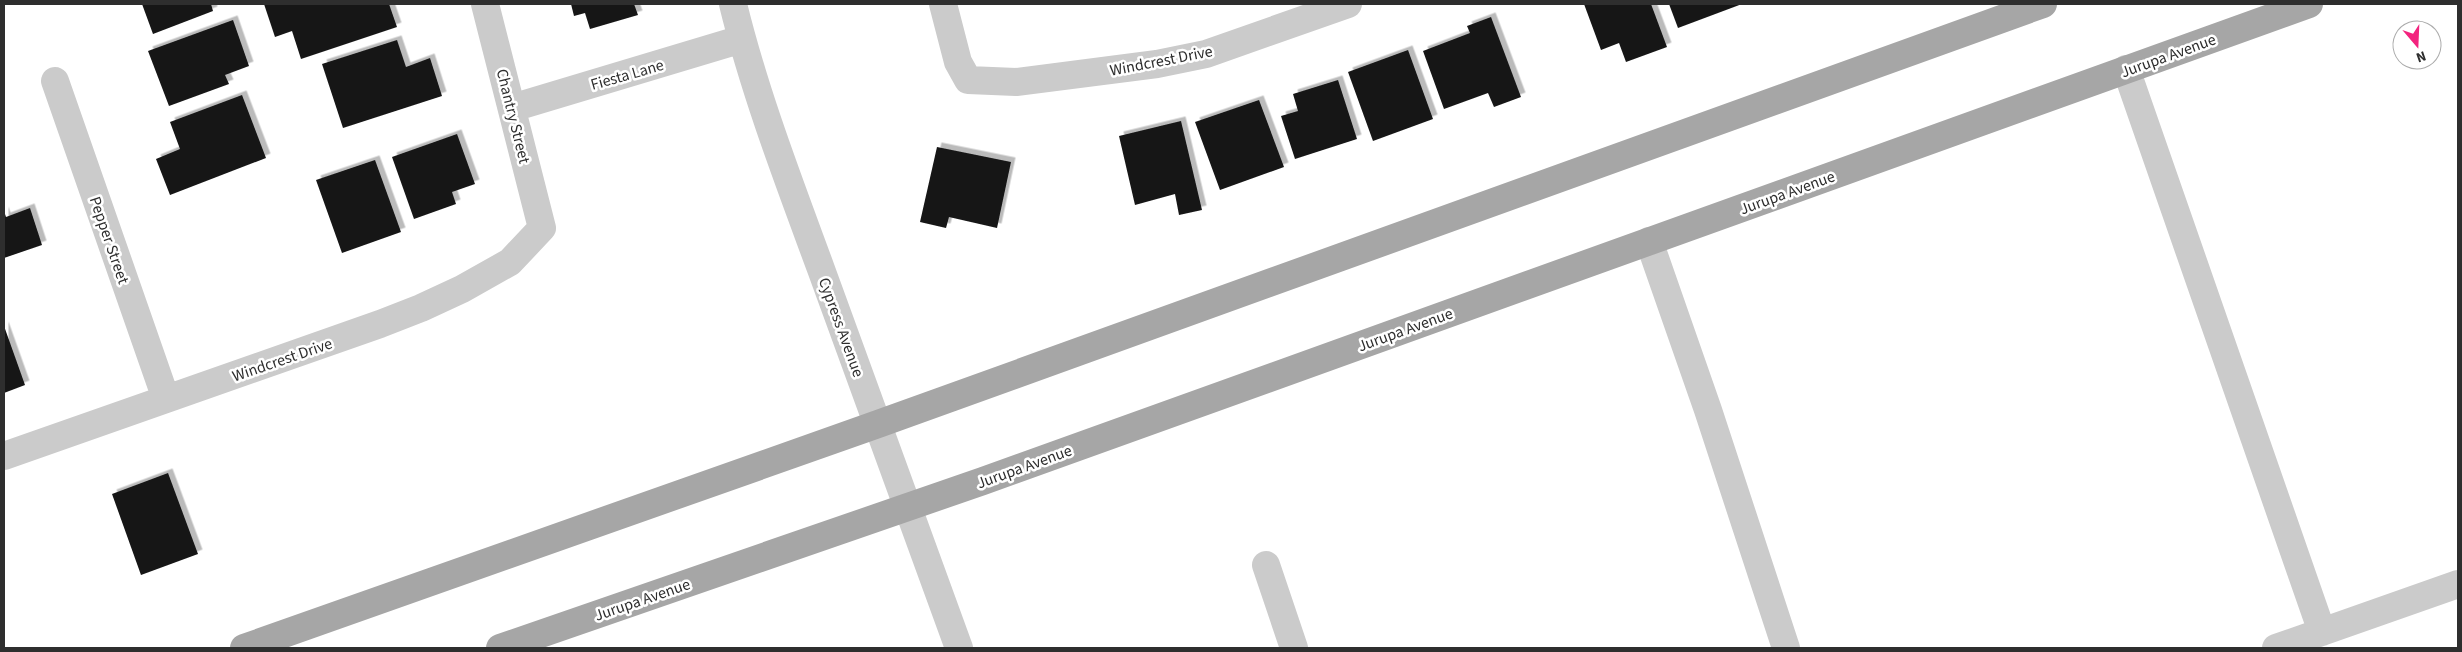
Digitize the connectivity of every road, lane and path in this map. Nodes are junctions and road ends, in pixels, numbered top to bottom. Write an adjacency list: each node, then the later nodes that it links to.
1 (485, 4): 11 (street, Chantry Street)
2 (733, 4): 8 (street, Cypress Avenue)
3 (943, 4): 7 (street, Windcrest Drive)
4 (1348, 4): 7 (street, Windcrest Drive)
5 (2043, 4): 15 (main road)
6 (2309, 4): 9 (main road, Jurupa Avenue)
7 (1293, 13)
8 (742, 39): 11 (street, Fiesta Lane); 15 (street, Cypress Avenue)
9 (2126, 69): 13 (main road, Jurupa Avenue); 20 (street)
10 (55, 81): 14 (street, Pepper Street)
11 (512, 108): 12 (street, Chantry Street)
12 (542, 228): 14 (street, Windcrest Drive)
13 (1649, 241): 17 (main road, Jurupa Avenue); 25 (street)
14 (166, 399): 16 (street, Windcrest Drive)
15 (878, 424): 17 (street, Cypress Avenue); 21 (main road)
16 (4, 456)
17 (910, 506): 22 (main road, Jurupa Avenue); 23 (street, Cypress Avenue)
18 (1266, 565): 24 (street)
19 (2458, 584): 20 (street)
20 (2322, 632): 26 (street)
21 (244, 648)
22 (500, 648)
23 (959, 648)
24 (1294, 648)
25 (1786, 648)
26 (2276, 648)

